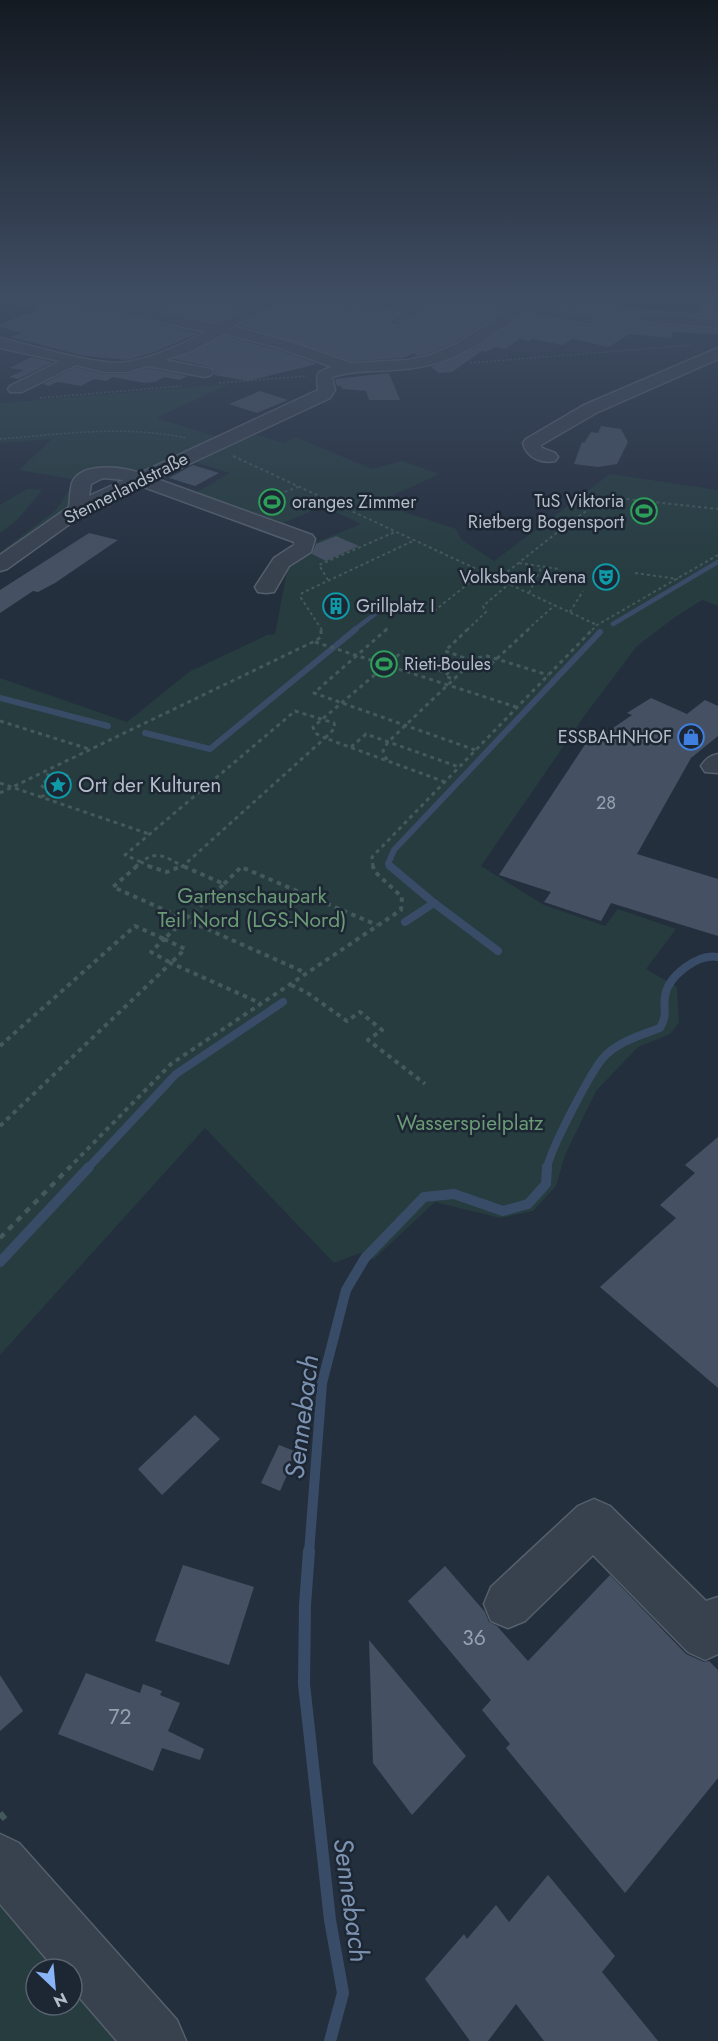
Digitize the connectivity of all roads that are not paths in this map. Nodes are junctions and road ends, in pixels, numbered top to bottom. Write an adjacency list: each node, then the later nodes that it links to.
1 (325, 393): 4 (street, Stennerlandstraße)
2 (626, 393): 3 (street)
3 (549, 457)
4 (141, 479): 5 (street, Stennerlandstraße); 6 (street)
5 (0, 565)
6 (266, 587)
7 (508, 1605): 8 (street)
8 (718, 1621)
9 (0, 1862): 10 (street)
10 (156, 2041)

